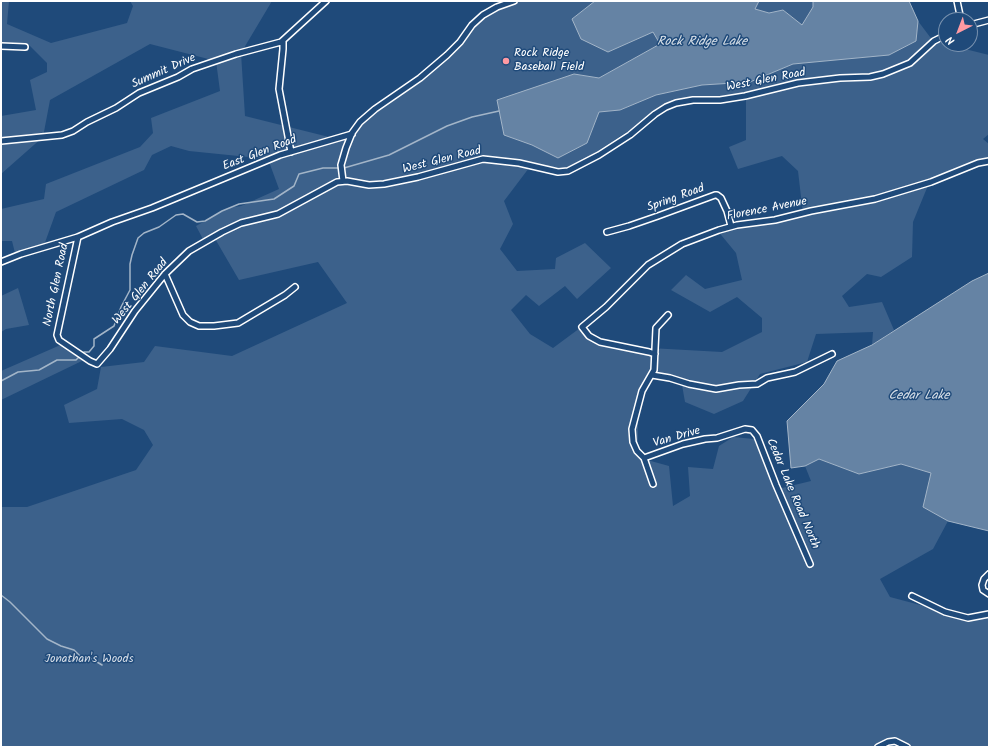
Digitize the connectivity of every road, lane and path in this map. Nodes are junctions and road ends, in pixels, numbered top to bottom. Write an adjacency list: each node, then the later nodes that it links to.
1 (326, 1): 8 (street, Summit Drive)
2 (514, 1): 11 (street)
3 (957, 1): 4 (street)
4 (959, 12)
5 (989, 20): 6 (street)
6 (978, 23)
7 (938, 39): 15 (street, West Glen Road)
8 (283, 41): 12 (street, Summit Drive); 13 (street)
9 (1, 46): 10 (street)
10 (25, 47)
11 (352, 134): 13 (street, East Glen Road); 15 (street)
12 (1, 141)
13 (291, 152): 18 (street, East Glen Road)
14 (989, 161): 16 (street, Florence Avenue)
15 (343, 181): 20 (street, West Glen Road)
16 (731, 226): 17 (street, Spring Road); 23 (street, Florence Avenue)
17 (607, 232)
18 (78, 237): 19 (street, East Glen Road); 25 (street, North Glen Road)
19 (1, 262)
20 (165, 274): 21 (street); 25 (street, West Glen Road)
21 (296, 287)
22 (668, 315): 23 (street, Van Drive)
23 (654, 354): 26 (street, Van Drive)
24 (832, 354): 26 (street)
25 (97, 364)
26 (652, 375): 28 (street, Van Drive)
27 (731, 434): 28 (street, Van Drive); 30 (street, Cedar Lake Road North)
28 (644, 458): 29 (street)
29 (653, 484)
30 (810, 564)
31 (989, 574): 32 (street)
32 (989, 594)
33 (912, 596): 34 (street)
34 (989, 614)
35 (878, 747): 36 (street)
36 (907, 747)

